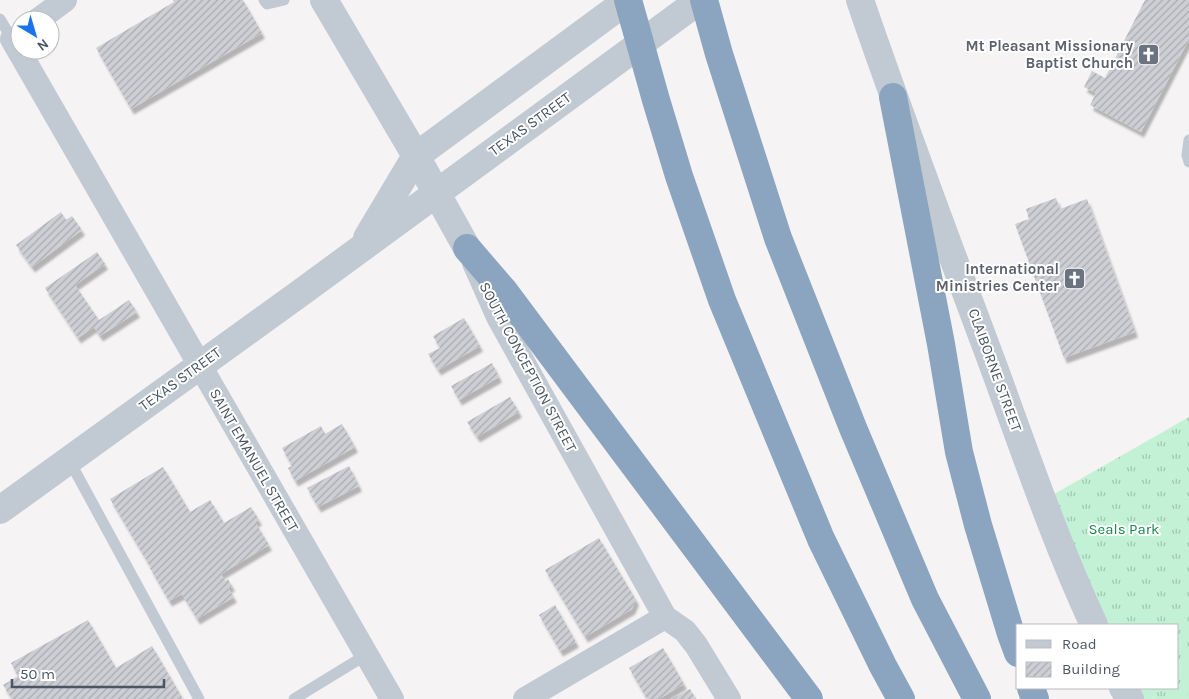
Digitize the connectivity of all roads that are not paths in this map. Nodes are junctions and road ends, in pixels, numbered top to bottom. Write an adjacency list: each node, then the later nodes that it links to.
1 (65, 0): 9 (street)
2 (264, 0): 3 (lane)
3 (284, 0)
4 (324, 0): 13 (street, SOUTH CONCEPTION STREET)
5 (628, 0): 13 (street, TEXAS STREET); 31 (highway)
6 (700, 0): 15 (street, TEXAS STREET)
7 (704, 0): 32 (highway)
8 (860, 0): 11 (street, CLAIBORNE STREET)
9 (52, 10)
10 (8, 35): 18 (street, SAINT EMANUEL STREET)
11 (893, 97): 22 (street, CLAIBORNE STREET); 23 (highway)
12 (1189, 140): 14 (lane)
13 (416, 156): 15 (street, SOUTH CONCEPTION STREET); 17 (street, TEXAS STREET)
14 (1189, 162)
15 (436, 192): 16 (street, SOUTH CONCEPTION STREET); 17 (street, TEXAS STREET)
16 (467, 248): 21 (street, SOUTH CONCEPTION STREET); 30 (highway)
17 (360, 249): 18 (street, TEXAS STREET)
18 (200, 365): 19 (street, TEXAS STREET); 24 (street, SAINT EMANUEL STREET)
19 (69, 460): 20 (street, TEXAS STREET); 25 (lane)
20 (0, 510)
21 (666, 617): 28 (street); 29 (street, SOUTH CONCEPTION STREET)
22 (1094, 624)
23 (1016, 648)
24 (366, 655): 26 (lane); 27 (street, SAINT EMANUEL STREET)
25 (198, 699)
26 (294, 699)
27 (392, 699)
28 (525, 699)
29 (729, 699)
30 (809, 699)
31 (901, 699)
32 (978, 699)

